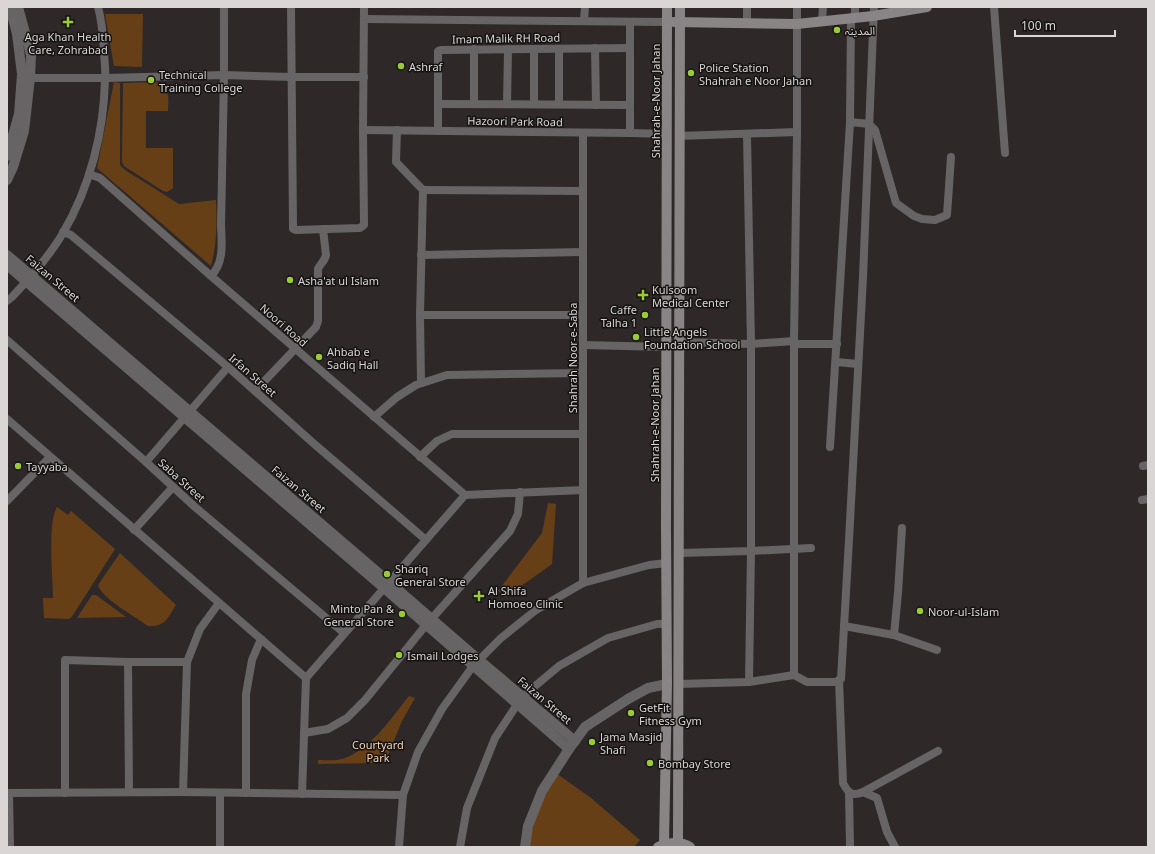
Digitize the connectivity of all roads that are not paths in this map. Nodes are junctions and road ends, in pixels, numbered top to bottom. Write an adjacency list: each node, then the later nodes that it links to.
1 (10, 7): 35 (street)
2 (18, 7): 35 (street)
3 (98, 7): 36 (street)
4 (224, 7): 32 (street)
5 (291, 7): 33 (street)
6 (364, 7): 18 (street)
7 (585, 7): 19 (street)
8 (668, 7): 22 (main road, Shahrah-e-Noor Jahan)
9 (680, 7): 23 (main road)
10 (747, 7): 24 (street)
11 (797, 7): 25 (street)
12 (823, 7): 20 (street)
13 (855, 7): 17 (street)
14 (927, 7): 16 (main road)
15 (994, 7): 55 (street)
16 (874, 11): 17 (main road); 45 (street)
17 (853, 18): 20 (main road); 44 (street)
18 (364, 19): 19 (street); 34 (street)
19 (584, 21): 21 (street)
20 (822, 21): 25 (main road)
21 (630, 22): 22 (street); 27 (street)
22 (667, 22): 23 (main road); 52 (main road, Shahrah-e-Noor Jahan)
23 (679, 23): 24 (main road); 54 (main road)
24 (747, 24): 25 (main road)
25 (797, 24): 49 (street)
26 (595, 48): 27 (street, Imam Malik RH Road); 31 (street, Imam Malik RH Road); 42 (street)
27 (630, 48): 43 (street)
28 (474, 49): 29 (street, Imam Malik RH Road); 37 (street, Imam Malik RH Road); 38 (street)
29 (508, 49): 30 (street, Imam Malik RH Road); 39 (street)
30 (534, 49): 31 (street, Imam Malik RH Road); 40 (street)
31 (559, 49): 41 (street)
32 (224, 75): 33 (street); 36 (street); 70 (street)
33 (292, 77): 34 (street); 62 (street)
34 (364, 77): 46 (street)
35 (26, 78): 36 (street); 56 (street); 59 (street)
36 (105, 78): 58 (street)
37 (439, 104): 38 (street); 48 (street, Imam Malik RH Road)
38 (474, 104): 39 (street)
39 (507, 104): 40 (street)
40 (534, 104): 41 (street)
41 (559, 104): 42 (street)
42 (596, 105): 43 (street)
43 (630, 105): 51 (street)
44 (850, 122): 45 (street); 79 (street)
45 (869, 124): 57 (street); 84 (street)
46 (363, 130): 47 (street, Hazoori Park Road); 62 (street)
47 (397, 130): 48 (street, Hazoori Park Road); 60 (street)
48 (438, 131): 50 (street, Hazoori Park Road)
49 (797, 132): 53 (street); 77 (street)
50 (583, 133): 51 (street, Hazoori Park Road); 61 (street, Shahrah Noor-e-Saba)
51 (630, 133): 52 (street, Hazoori Park Road)
52 (667, 134): 63 (main road, Shahrah-e-Noor Jahan)
53 (747, 135): 54 (street); 78 (street)
54 (679, 136): 64 (main road)
55 (1005, 153)
56 (7, 156)
57 (952, 157)
58 (89, 174): 65 (street); 70 (street, Noori Road)
59 (7, 180)
60 (423, 190): 61 (street); 68 (street)
61 (582, 191): 66 (street, Shahrah Noor-e-Saba)
62 (323, 230): 82 (street)
63 (666, 231): 64 (main road); 81 (main road, Shahrah-e-Noor Jahan)
64 (679, 231): 76 (main road)
65 (63, 232): 71 (street); 85 (street, Irfan Street)
66 (583, 252): 68 (street); 74 (street, Shahrah Noor-e-Saba)
67 (7, 255): 71 (street, Faizan Street)
68 (421, 255): 73 (street)
69 (7, 265): 71 (street, Faizan Street)
70 (210, 276): 82 (street, Noori Road)
71 (29, 279): 72 (street); 89 (street, Faizan Street)
72 (7, 301)
73 (420, 315): 74 (street); 87 (street)
74 (583, 315): 80 (street, Shahrah Noor-e-Saba)
75 (7, 340): 96 (street, Saba Street)
76 (680, 342): 78 (street); 103 (main road)
77 (794, 343): 78 (street); 79 (street); 107 (street)
78 (751, 344): 109 (street)
79 (837, 344): 83 (street)
80 (583, 345): 81 (street); 86 (street, Shahrah Noor-e-Saba)
81 (666, 347): 102 (main road, Shahrah-e-Noor Jahan)
82 (295, 349): 88 (street); 90 (street, Noori Road)
83 (836, 362): 84 (street); 93 (street)
84 (858, 364): 117 (street)
85 (228, 367): 88 (street, Irfan Street); 89 (street)
86 (583, 373): 87 (street); 92 (street, Shahrah Noor-e-Saba)
87 (422, 383): 90 (street)
88 (255, 391): 106 (street, Irfan Street)
89 (187, 415): 96 (street); 113 (street, Faizan Street)
90 (374, 417): 95 (street, Noori Road)
91 (7, 419): 94 (street)
92 (583, 434): 95 (street); 98 (street, Shahrah Noor-e-Saba)
93 (830, 447)
94 (50, 457): 101 (street); 105 (street)
95 (420, 457): 100 (street, Noori Road)
96 (146, 462): 97 (street, Saba Street)
97 (173, 487): 105 (street); 118 (street, Saba Street)
98 (583, 490): 99 (street); 112 (street, Shahrah Noor-e-Saba)
99 (520, 492): 100 (street); 115 (street)
100 (465, 495): 106 (street)
101 (7, 501)
102 (666, 528): 103 (main road); 111 (main road, Shahrah-e-Noor Jahan)
103 (679, 528): 110 (main road)
104 (902, 528): 119 (street)
105 (134, 530): 114 (street)
106 (426, 540): 113 (street)
107 (794, 548): 108 (street); 109 (street); 125 (street)
108 (811, 548)
109 (751, 551): 110 (street); 128 (street)
110 (679, 553): 130 (main road)
111 (667, 563): 112 (street); 116 (main road, Shahrah-e-Noor Jahan)
112 (583, 583): 124 (street)
113 (387, 585): 115 (street, Faizan Street); 118 (street)
114 (219, 603): 120 (street); 123 (street)
115 (429, 622): 124 (street, Faizan Street); 132 (street)
116 (667, 624): 129 (main road, Shahrah-e-Noor Jahan); 131 (street)
117 (844, 626): 119 (street); 127 (street)
118 (344, 633): 126 (street)
119 (894, 635): 121 (street)
120 (261, 640): 126 (street); 142 (street)
121 (937, 650)
122 (128, 662): 123 (street); 135 (street); 136 (street)
123 (187, 662): 137 (street)
124 (476, 663): 131 (street, Faizan Street); 144 (street)
125 (794, 675): 127 (street); 128 (street)
126 (306, 678): 132 (street)
127 (839, 680): 138 (street)
128 (749, 682): 130 (street)
129 (667, 684): 133 (street); 146 (main road, Shahrah-e-Noor Jahan)
130 (678, 684): 145 (main road)
131 (520, 700): 133 (street, Faizan Street); 150 (street)
132 (304, 733): 143 (street)
133 (572, 745): 151 (street)
134 (938, 751): 139 (street)
135 (65, 792): 136 (street); 140 (street)
136 (129, 792): 137 (street)
137 (183, 792): 141 (street)
138 (849, 792): 139 (street); 153 (street)
139 (863, 792): 154 (street)
140 (8, 793): 147 (street)
141 (220, 793): 142 (street); 148 (street)
142 (246, 793): 143 (street)
143 (302, 794): 144 (street)
144 (404, 795): 149 (street)
145 (678, 843): 146 (main road); 152 (main road)
146 (661, 845)
147 (10, 847)
148 (220, 847)
149 (399, 847)
150 (460, 847)
151 (525, 847)
152 (690, 847)
153 (850, 847)
154 (895, 847)

